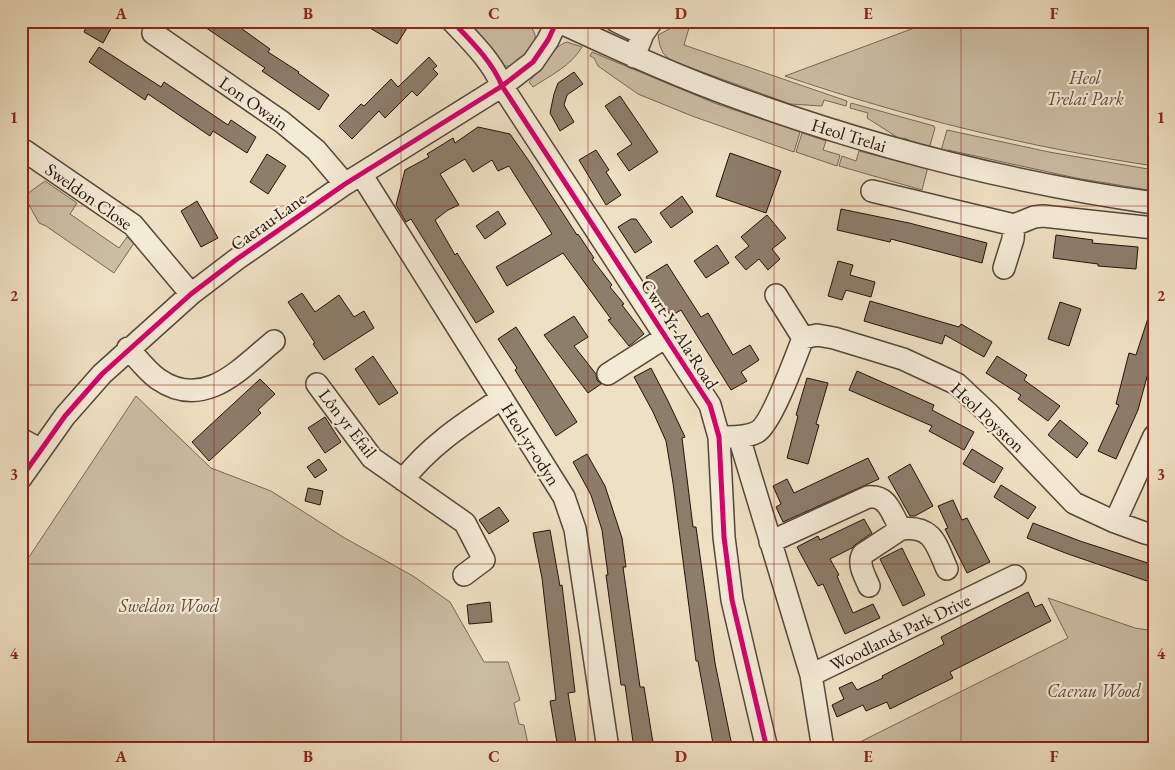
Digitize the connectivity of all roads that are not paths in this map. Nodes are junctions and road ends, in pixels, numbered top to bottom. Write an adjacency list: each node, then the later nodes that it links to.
1 (452, 21): 7 (street)
2 (557, 21): 6 (street, Heol Trelai); 7 (street, Caerau Lane)
3 (616, 21): 4 (street)
4 (648, 28): 6 (street)
5 (153, 32): 9 (street, Lon Owain)
6 (634, 57): 11 (street, Heol Trelai)
7 (502, 86): 9 (street, Caerau Lane); 17 (street, Cwrt-Yr-Ala Road)
8 (21, 150): 15 (street, Sweldon Close)
9 (353, 179): 15 (street, Caerau Lane); 23 (street, Heol-yr-odyn)
10 (872, 191): 12 (street)
11 (1154, 203)
12 (1014, 225): 13 (street); 14 (street)
13 (1154, 228)
14 (1004, 268)
15 (191, 294): 20 (street, Caerau Lane)
16 (776, 295): 18 (street)
17 (666, 337): 21 (street); 25 (street, Cwrt-Yr-Ala Road)
18 (803, 338): 25 (street); 30 (street, Heol Poyston)
19 (274, 341): 20 (street)
20 (128, 348): 27 (street, Caerau Lane)
21 (608, 374)
22 (317, 384): 29 (street, Lôn yr Efail)
23 (502, 398): 29 (street); 39 (street, Heol-yr-odyn)
24 (1154, 436): 30 (street)
25 (729, 437): 33 (street, Cwrt-Yr-Ala Road); 40 (street, Cwrt-Yr-Ala Road)
26 (21, 439): 27 (street)
27 (41, 450): 28 (street, Caerau Lane)
28 (21, 478)
29 (403, 480): 35 (street, Lôn yr Efail)
30 (1114, 522): 32 (street, Heol Poyston)
31 (901, 529): 33 (street); 34 (street); 37 (street)
32 (1154, 535)
33 (770, 542): 38 (street, Cwrt-Yr-Ala Road)
34 (946, 569)
35 (464, 575)
36 (1014, 576): 38 (street, Woodlands Park Drive)
37 (869, 586)
38 (811, 675): 41 (street, Cwrt-Yr-Ala Road)
39 (608, 749)
40 (767, 749)
41 (822, 749)

